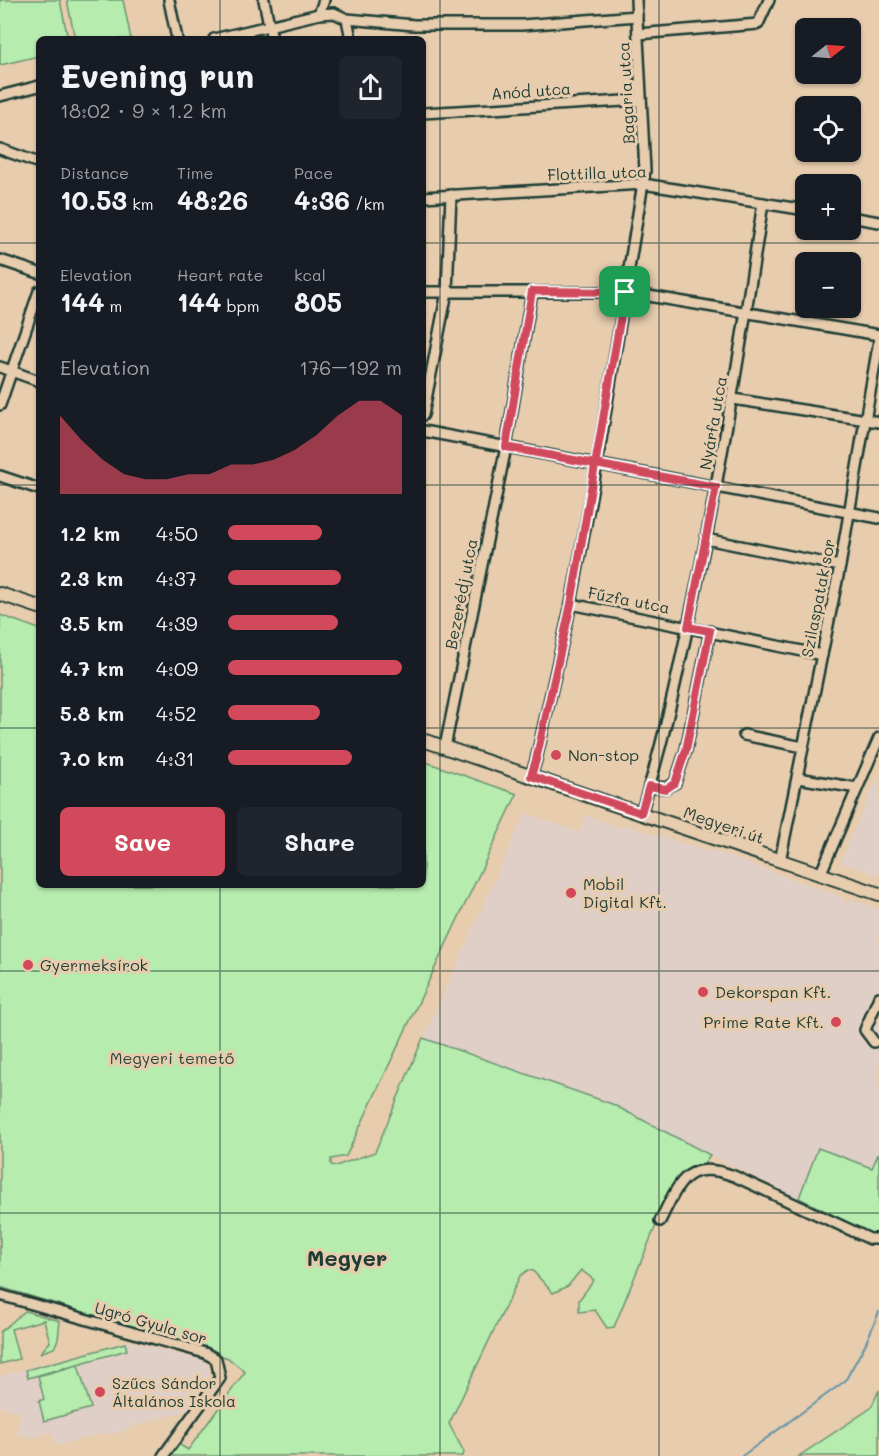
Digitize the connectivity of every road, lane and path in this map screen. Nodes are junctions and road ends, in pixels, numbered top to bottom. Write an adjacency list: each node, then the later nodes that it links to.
1 (169, 0): 11 (street)
2 (264, 0): 9 (street)
3 (324, 0): 6 (street)
4 (636, 0): 7 (street, Bagaria utca)
5 (769, 0): 10 (street)
6 (319, 14): 8 (street); 9 (street)
7 (637, 16): 8 (street); 10 (street, Bagaria utca)
8 (347, 19): 14 (street)
9 (269, 25): 12 (street); 13 (street)
10 (638, 34): 17 (street, Bagaria utca)
11 (176, 36)
12 (226, 36)
13 (271, 36)
14 (350, 36)
15 (36, 87): 16 (street)
16 (0, 96)
17 (641, 99): 18 (street, Anód utca); 21 (street, Bagaria utca)
18 (426, 113)
19 (0, 149): 20 (street)
20 (36, 162)
21 (643, 184): 22 (street, Flottilla utca); 24 (street, Flottilla utca); 33 (street, Bagaria utca)
22 (451, 195): 23 (street, Flottilla utca); 32 (street)
23 (426, 197)
24 (763, 203): 25 (street, Flottilla utca); 35 (street, Nyárfa utca)
25 (795, 208)
26 (861, 219): 27 (street)
27 (879, 222)
28 (0, 260): 29 (street)
29 (36, 272)
30 (532, 291): 32 (street); 33 (street); 46 (street, Bezerédj utca)
31 (426, 292): 32 (street)
32 (447, 292): 41 (street)
33 (625, 292): 35 (street); 47 (street, Bagaria utca)
34 (36, 300): 38 (street)
35 (746, 312): 36 (street); 40 (street, Nyárfa utca)
36 (879, 337): 43 (street, Szilaspatak sor)
37 (0, 367): 38 (street)
38 (12, 371): 39 (street); 42 (street)
39 (36, 380)
40 (733, 399): 43 (street); 49 (street, Nyárfa utca)
41 (426, 400)
42 (0, 405)
43 (865, 419): 44 (street); 51 (street, Szilaspatak sor)
44 (879, 422)
45 (426, 432): 46 (street)
46 (506, 447): 47 (street); 64 (street, Bezerédj utca)
47 (597, 464): 49 (street); 56 (street, Bagaria utca)
48 (0, 476): 50 (street)
49 (716, 487): 51 (street); 53 (street, Nyárfa utca)
50 (36, 488)
51 (850, 513): 52 (street); 54 (street, Szilaspatak sor)
52 (879, 518)
53 (706, 539): 54 (street); 58 (street, Nyárfa utca)
54 (840, 566): 60 (street, Szilaspatak sor)
55 (0, 594): 57 (main road)
56 (571, 604): 58 (street, Fűzfa utca); 66 (street, Bagaria utca)
57 (36, 607)
58 (688, 627): 59 (street, Fűzfa utca); 68 (street, Nyárfa utca)
59 (710, 631): 60 (street, Fűzfa utca); 68 (street)
60 (822, 655): 65 (street, Szilaspatak sor)
61 (744, 735): 65 (street)
62 (879, 738): 69 (street)
63 (426, 741): 64 (main road, Megyeri út)
64 (445, 747): 66 (main road, Megyeri út)
65 (803, 747): 67 (street, Szilaspatak sor)
66 (531, 776): 70 (main road, Megyeri út)
67 (798, 778): 69 (street); 71 (street, Szilaspatak sor)
68 (649, 786): 70 (street, Nyárfa utca)
69 (857, 788): 72 (street)
70 (641, 813): 71 (main road, Megyeri út)
71 (780, 861): 72 (main road, Megyeri út)
72 (820, 875): 73 (main road, Megyeri út)
73 (879, 894)
74 (879, 997): 75 (street)
75 (874, 1041)
76 (660, 1221): 77 (street)
77 (879, 1239)
78 (0, 1295): 79 (street, Ugró Gyula sor)
79 (163, 1456)

